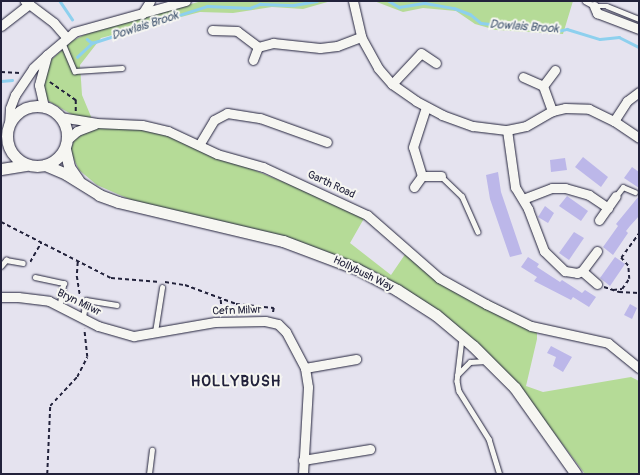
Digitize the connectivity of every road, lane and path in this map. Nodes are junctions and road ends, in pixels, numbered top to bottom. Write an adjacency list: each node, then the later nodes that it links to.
1 (150, 1): 8 (street)
2 (186, 1): 6 (street)
3 (353, 1): 13 (street)
4 (585, 1): 7 (lane)
5 (27, 3): 10 (street); 14 (street)
6 (170, 3): 8 (street)
7 (594, 6): 9 (lane); 11 (street)
8 (142, 14): 14 (street)
9 (639, 19)
10 (1, 26)
11 (639, 29)
12 (212, 30): 16 (street)
13 (362, 37): 16 (street); 27 (street)
14 (64, 38): 18 (street); 21 (lane)
15 (427, 45): 17 (street)
16 (258, 47): 19 (street)
17 (421, 53): 20 (street); 27 (street)
18 (47, 55): 24 (street); 25 (street)
19 (254, 60)
20 (436, 63)
21 (122, 68)
22 (555, 70): 28 (street)
23 (1, 72): 24 (path)
24 (27, 75): 37 (street)
25 (40, 75): 30 (street); 34 (path)
26 (523, 77): 28 (street)
27 (392, 84): 31 (street)
28 (543, 86): 32 (street)
29 (639, 92): 35 (street)
30 (44, 107): 33 (street); 37 (street)
31 (426, 107): 38 (street); 48 (street)
32 (552, 111): 35 (street); 38 (street)
33 (60, 117): 34 (street, Garth Road); 42 (street, Hollybush Way)
34 (75, 120): 36 (street, Garth Road)
35 (614, 121): 39 (street)
36 (96, 123): 42 (street, Garth Road); 43 (street, Garth Road)
37 (9, 124): 41 (street)
38 (507, 130): 54 (street)
39 (639, 138)
40 (327, 142): 43 (street)
41 (8, 144): 44 (street); 45 (street)
42 (66, 144): 46 (street); 50 (street, Hollybush Way)
43 (199, 145): 84 (street, Garth Road)
44 (1, 157)
45 (26, 165): 46 (street, Hollybush Way); 47 (street, Hollybush Way)
46 (45, 165): 50 (street, Hollybush Way)
47 (1, 169)
48 (422, 176): 49 (street); 51 (street)
49 (441, 176): 58 (lane)
50 (82, 185): 80 (street, Hollybush Way)
51 (414, 187)
52 (635, 192): 53 (lane)
53 (616, 196): 55 (street)
54 (523, 199): 55 (street); 65 (street)
55 (608, 208): 56 (street)
56 (599, 220)
57 (1, 222): 60 (path)
58 (478, 232)
59 (639, 233): 69 (path)
60 (41, 243): 62 (path); 63 (path)
61 (597, 251): 65 (street)
62 (78, 262): 72 (path); 75 (path)
63 (23, 263): 64 (lane)
64 (1, 266)
65 (582, 272): 67 (street)
66 (35, 278): 74 (lane)
67 (597, 284): 69 (path)
68 (162, 288): 79 (lane)
69 (613, 290): 70 (path)
70 (639, 293)
71 (1, 297): 74 (street, Bryn Milwr)
72 (221, 300): 76 (path); 77 (path)
73 (117, 304): 75 (lane)
74 (60, 305): 75 (street, Bryn Milwr)
75 (83, 313): 78 (street, Bryn Milwr); 89 (path)
76 (223, 322): 77 (street, Cefn Milwr); 79 (street, Cefn Milwr)
77 (272, 323): 83 (street, Cefn Milwr)
78 (121, 334): 79 (street, Cefn Milwr)
79 (154, 334)
80 (462, 337): 82 (street, Hollybush Way); 85 (lane)
81 (356, 359): 83 (street)
82 (488, 361): 85 (lane); 93 (street, Hollybush Way)
83 (306, 368): 88 (street, Cefn Milwr)
84 (639, 368)
85 (457, 375): 92 (lane)
86 (152, 450): 90 (lane)
87 (370, 450): 88 (street)
88 (303, 460): 91 (street, Cefn Milwr)
89 (47, 474)
90 (149, 474)
91 (303, 474)
92 (500, 474)
93 (576, 474)

